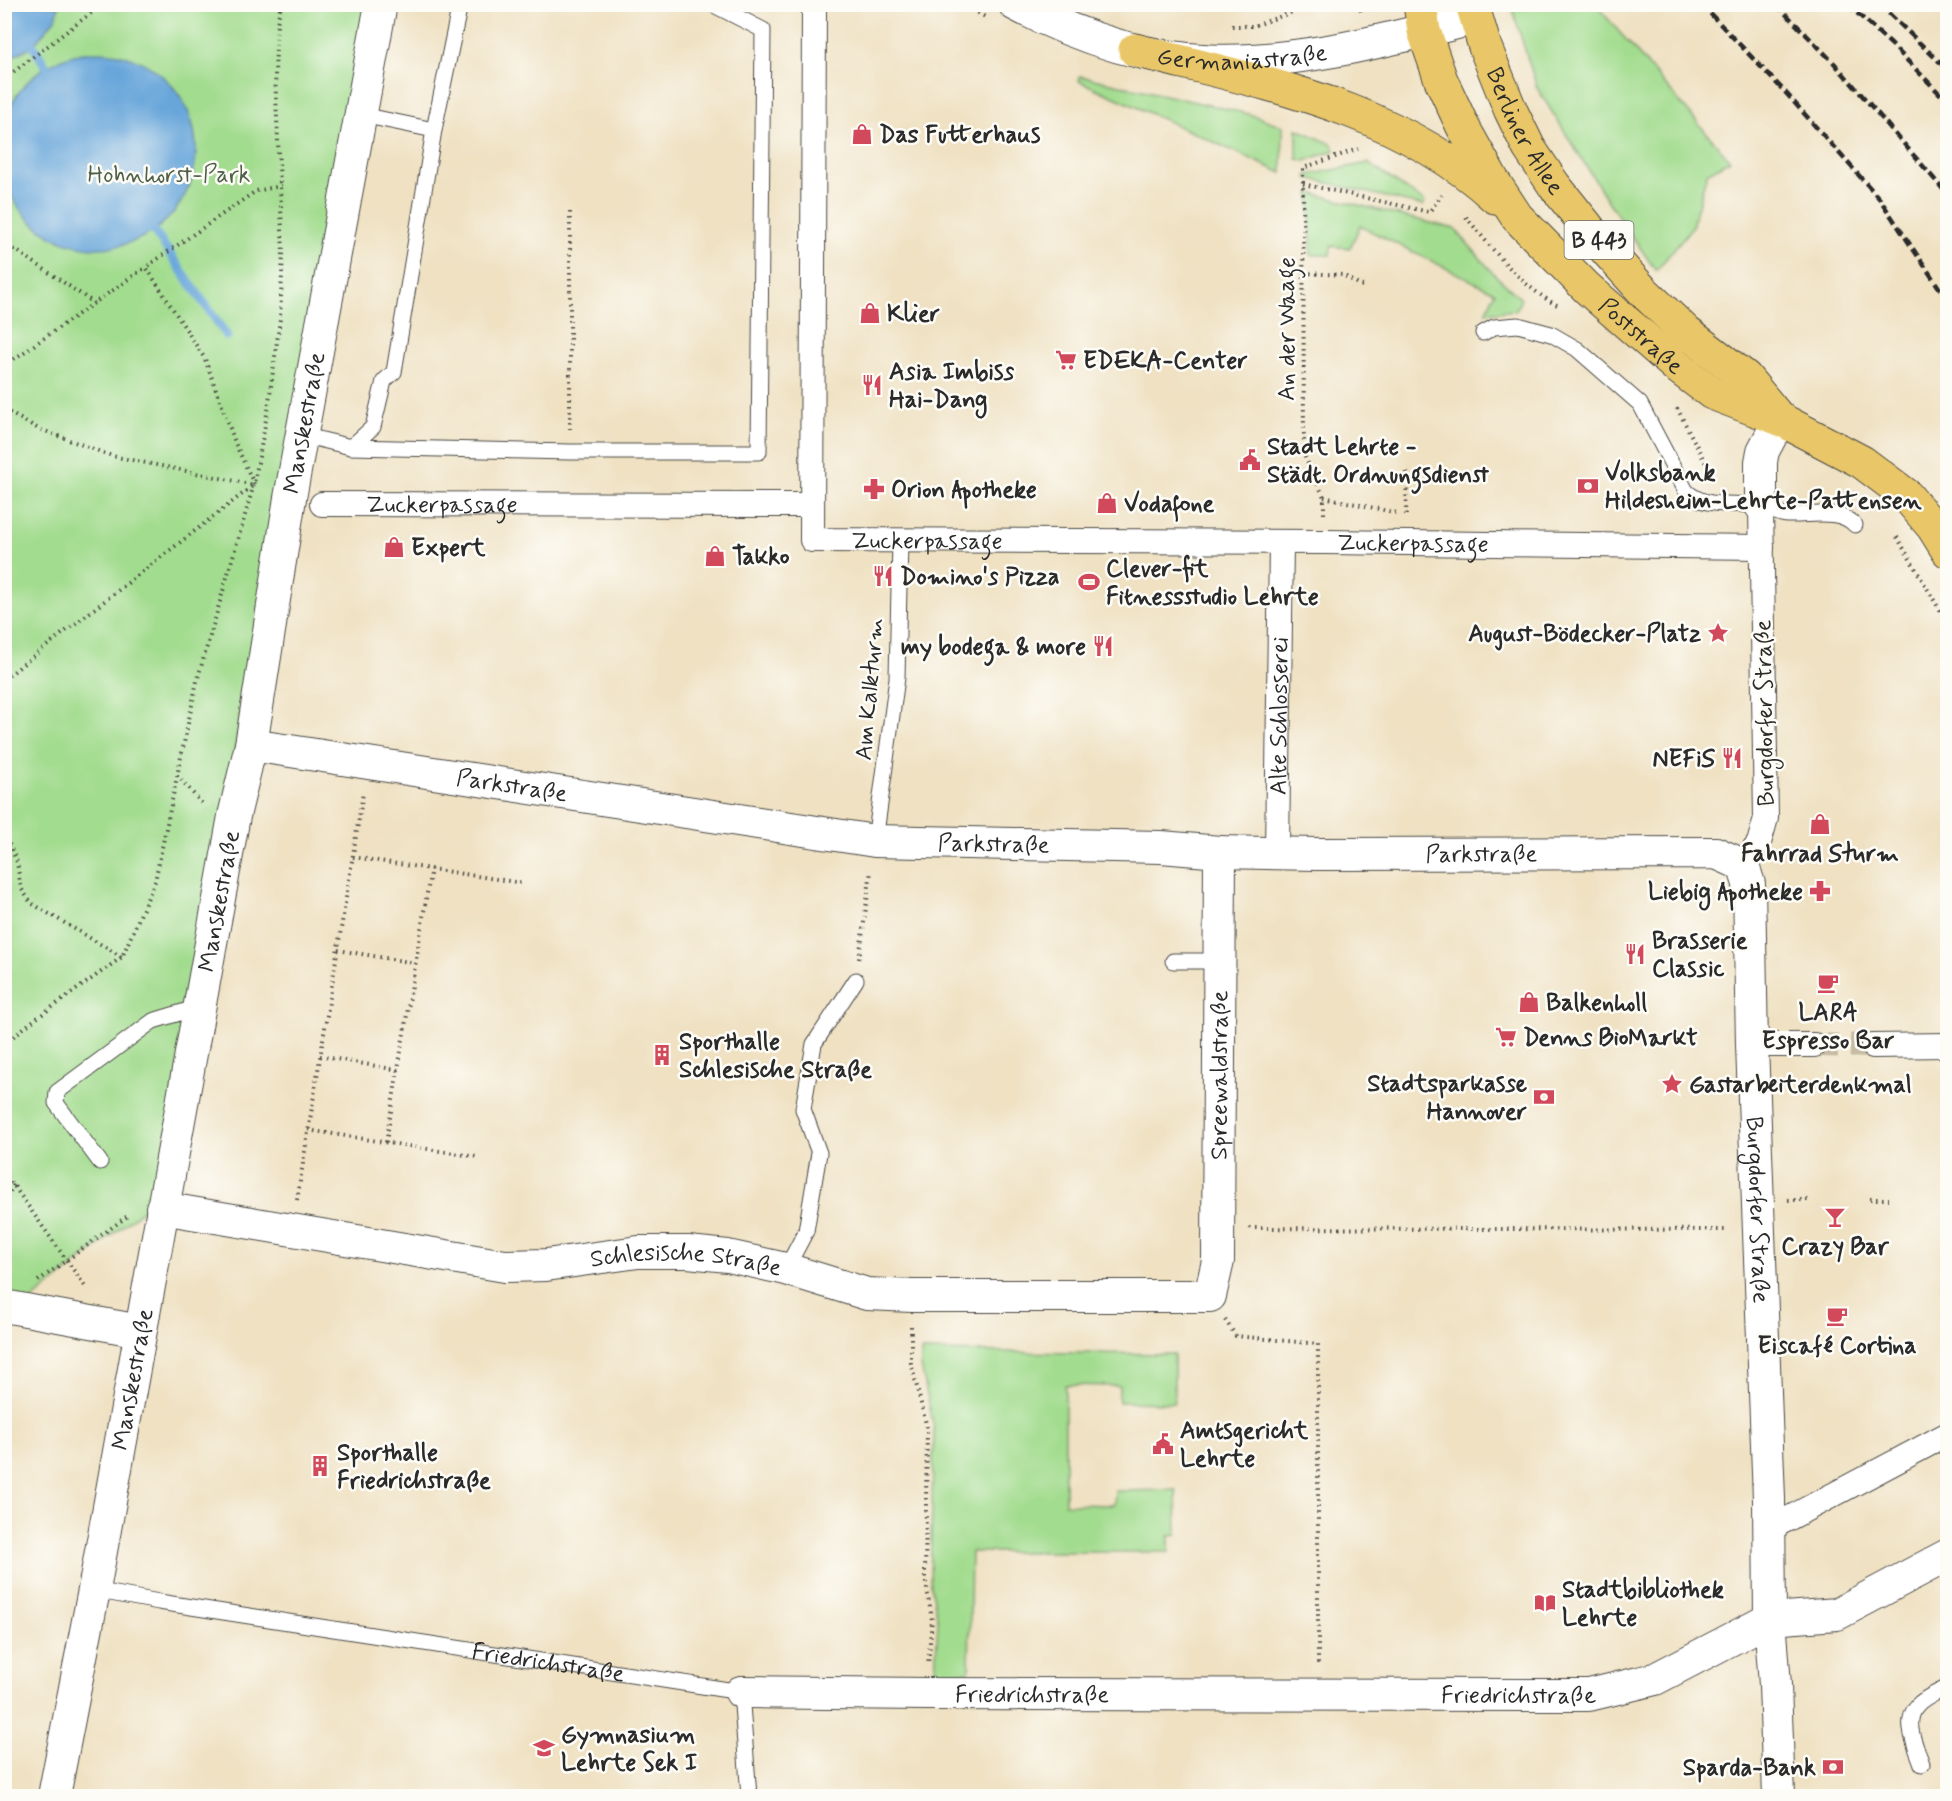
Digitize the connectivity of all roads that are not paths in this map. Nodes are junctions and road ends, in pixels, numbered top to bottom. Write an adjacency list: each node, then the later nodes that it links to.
1 (381, 4): 9 (street, Manskestraße)
2 (460, 4): 10 (lane)
3 (712, 4): 15 (lane)
4 (814, 4): 17 (street, Zuckerpassage)
5 (1015, 4): 8 (street, Germaniastraße)
6 (1474, 11): 7 (street, Germaniastraße); 13 (main road, Berliner Allee / B 443)
7 (1422, 18): 8 (street, Germaniastraße); 11 (main road, Poststraße / B 443)
8 (1135, 50): 11 (main road)
9 (362, 114): 10 (lane); 14 (street, Manskestraße)
10 (434, 130): 15 (lane)
11 (1517, 217): 13 (main road, Poststraße / B 443)
12 (1483, 333): 18 (lane)
13 (1780, 419): 18 (street, Burgdorfer Straße); 23 (main road, Poststraße / B 443)
14 (302, 435): 15 (lane); 24 (street, Manskestraße)
15 (351, 447)
16 (322, 504): 17 (street, Zuckerpassage)
17 (812, 505): 20 (street, Zuckerpassage)
18 (1761, 506): 19 (lane); 22 (street, Burgdorfer Straße)
19 (1855, 525)
20 (900, 541): 21 (street, Zuckerpassage); 25 (lane, Am Kalkturm)
21 (1281, 542): 22 (street, Zuckerpassage); 27 (street, Alte Schlosserei)
22 (1762, 546): 28 (street, Burgdorfer Straße)
23 (1947, 551)
24 (251, 745): 25 (street, Parkstraße); 32 (street, Manskestraße)
25 (875, 841): 26 (street, Parkstraße)
26 (1221, 852): 27 (street, Parkstraße); 30 (street, Spreewaldstraße)
27 (1277, 852): 28 (street, Parkstraße)
28 (1743, 865): 33 (street, Burgdorfer Straße)
29 (1173, 961): 30 (lane)
30 (1220, 961): 40 (street, Spreewaldstraße)
31 (856, 980): 39 (lane)
32 (199, 1007): 37 (lane); 38 (street, Manskestraße)
33 (1752, 1045): 34 (street); 44 (street, Burgdorfer Straße)
34 (1814, 1045)
35 (1947, 1045): 36 (street)
36 (1873, 1046)
37 (100, 1162)
38 (164, 1200): 39 (street, Schlesische Straße); 42 (street, Manskestraße)
39 (786, 1269): 40 (street, Schlesische Straße)
40 (1210, 1296)
41 (4, 1306): 42 (street)
42 (126, 1329): 46 (street, Manskestraße)
43 (1947, 1434): 44 (street)
44 (1769, 1528): 47 (street, Burgdorfer Straße)
45 (1947, 1556): 47 (street, Friedrichstraße)
46 (94, 1590): 49 (lane, Friedrichstraße); 51 (street, Manskestraße)
47 (1770, 1619): 49 (street, Friedrichstraße); 53 (street, Burgdorfer Straße)
48 (1947, 1687): 50 (lane)
49 (741, 1692): 52 (lane)
50 (1922, 1764)
51 (54, 1797)
52 (748, 1797)
53 (1779, 1797)

